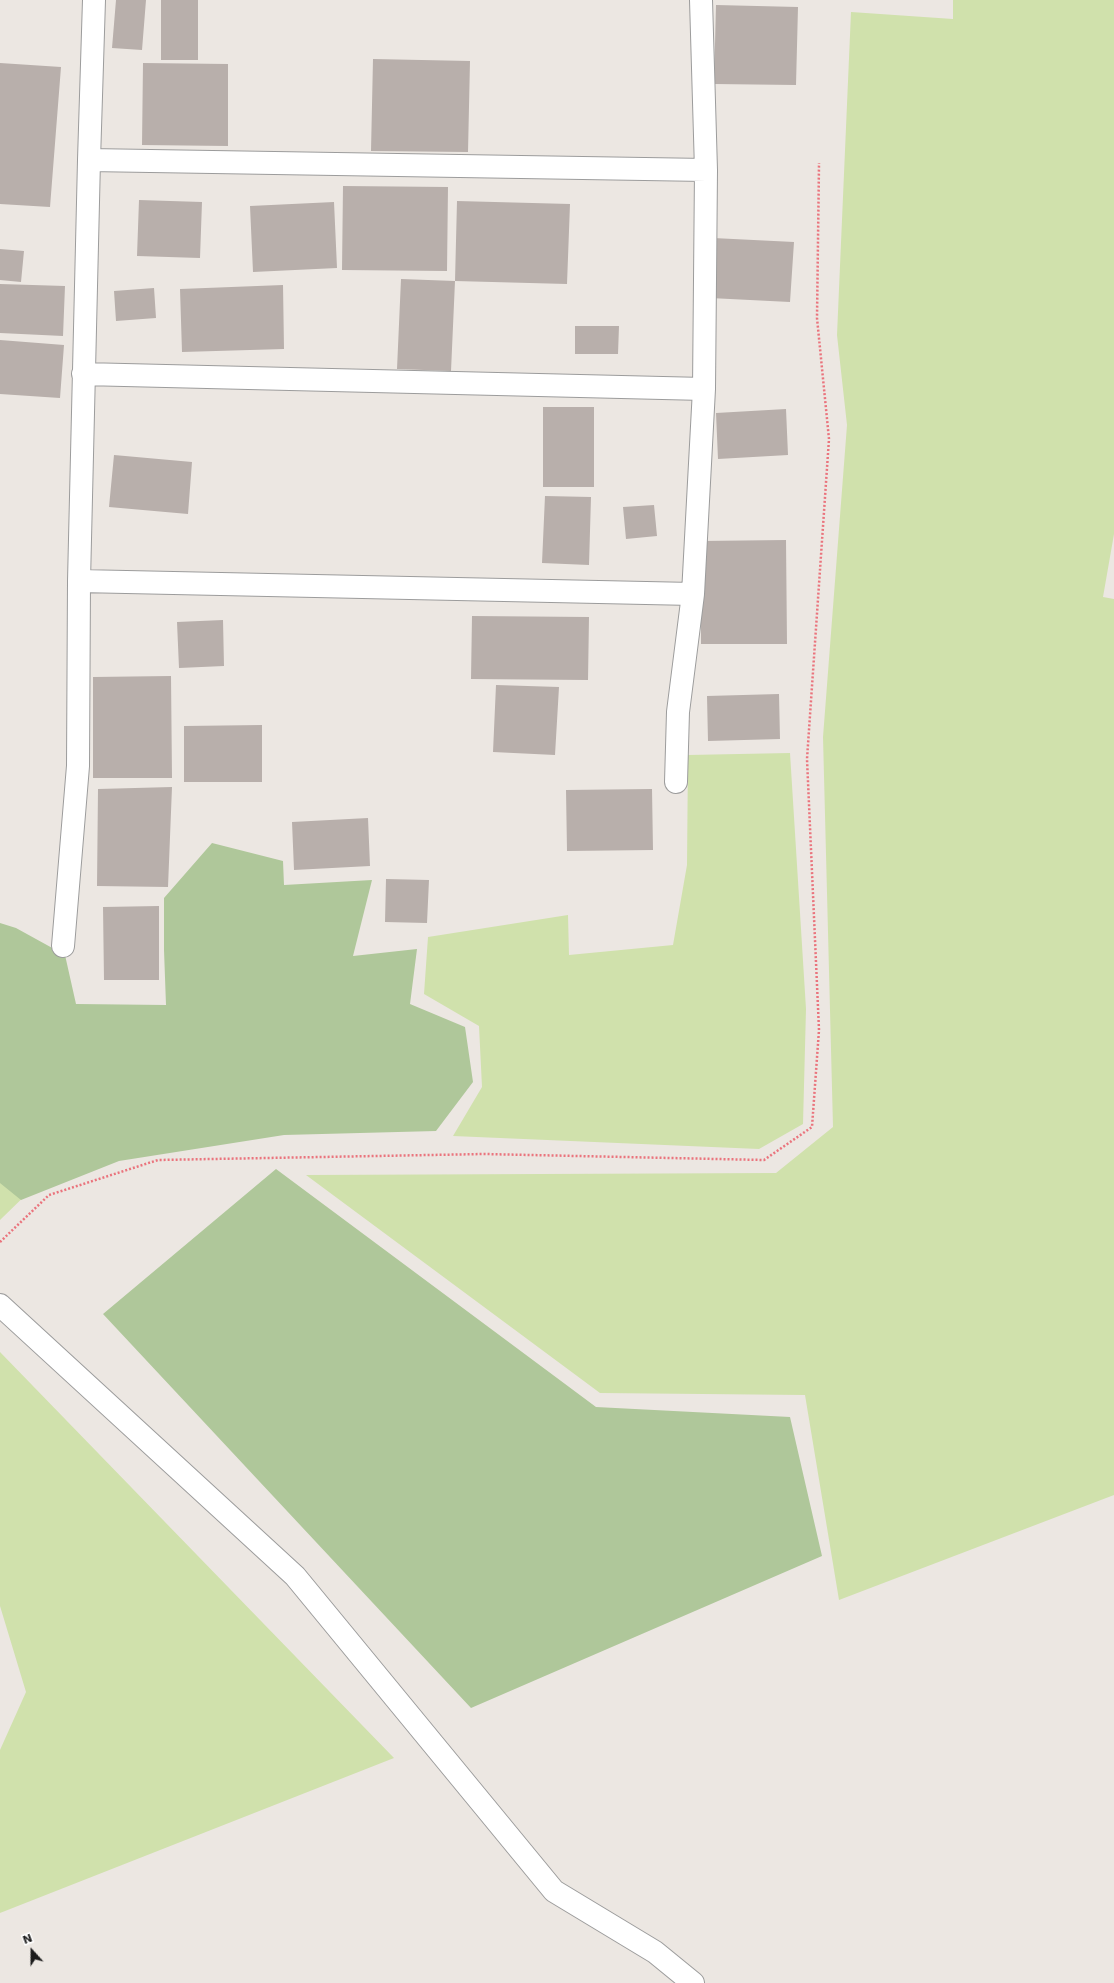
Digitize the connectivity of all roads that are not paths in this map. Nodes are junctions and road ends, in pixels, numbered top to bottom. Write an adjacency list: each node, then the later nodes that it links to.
1 (94, 0): 3 (street)
2 (701, 0): 4 (street)
3 (89, 160): 4 (street); 5 (street)
4 (706, 170): 6 (street)
5 (83, 374): 6 (street); 7 (street)
6 (704, 389): 8 (street)
7 (79, 581): 8 (street); 10 (street)
8 (693, 594): 9 (street)
9 (676, 782)
10 (63, 946)
11 (0, 1305): 12 (street)
12 (693, 1983)

